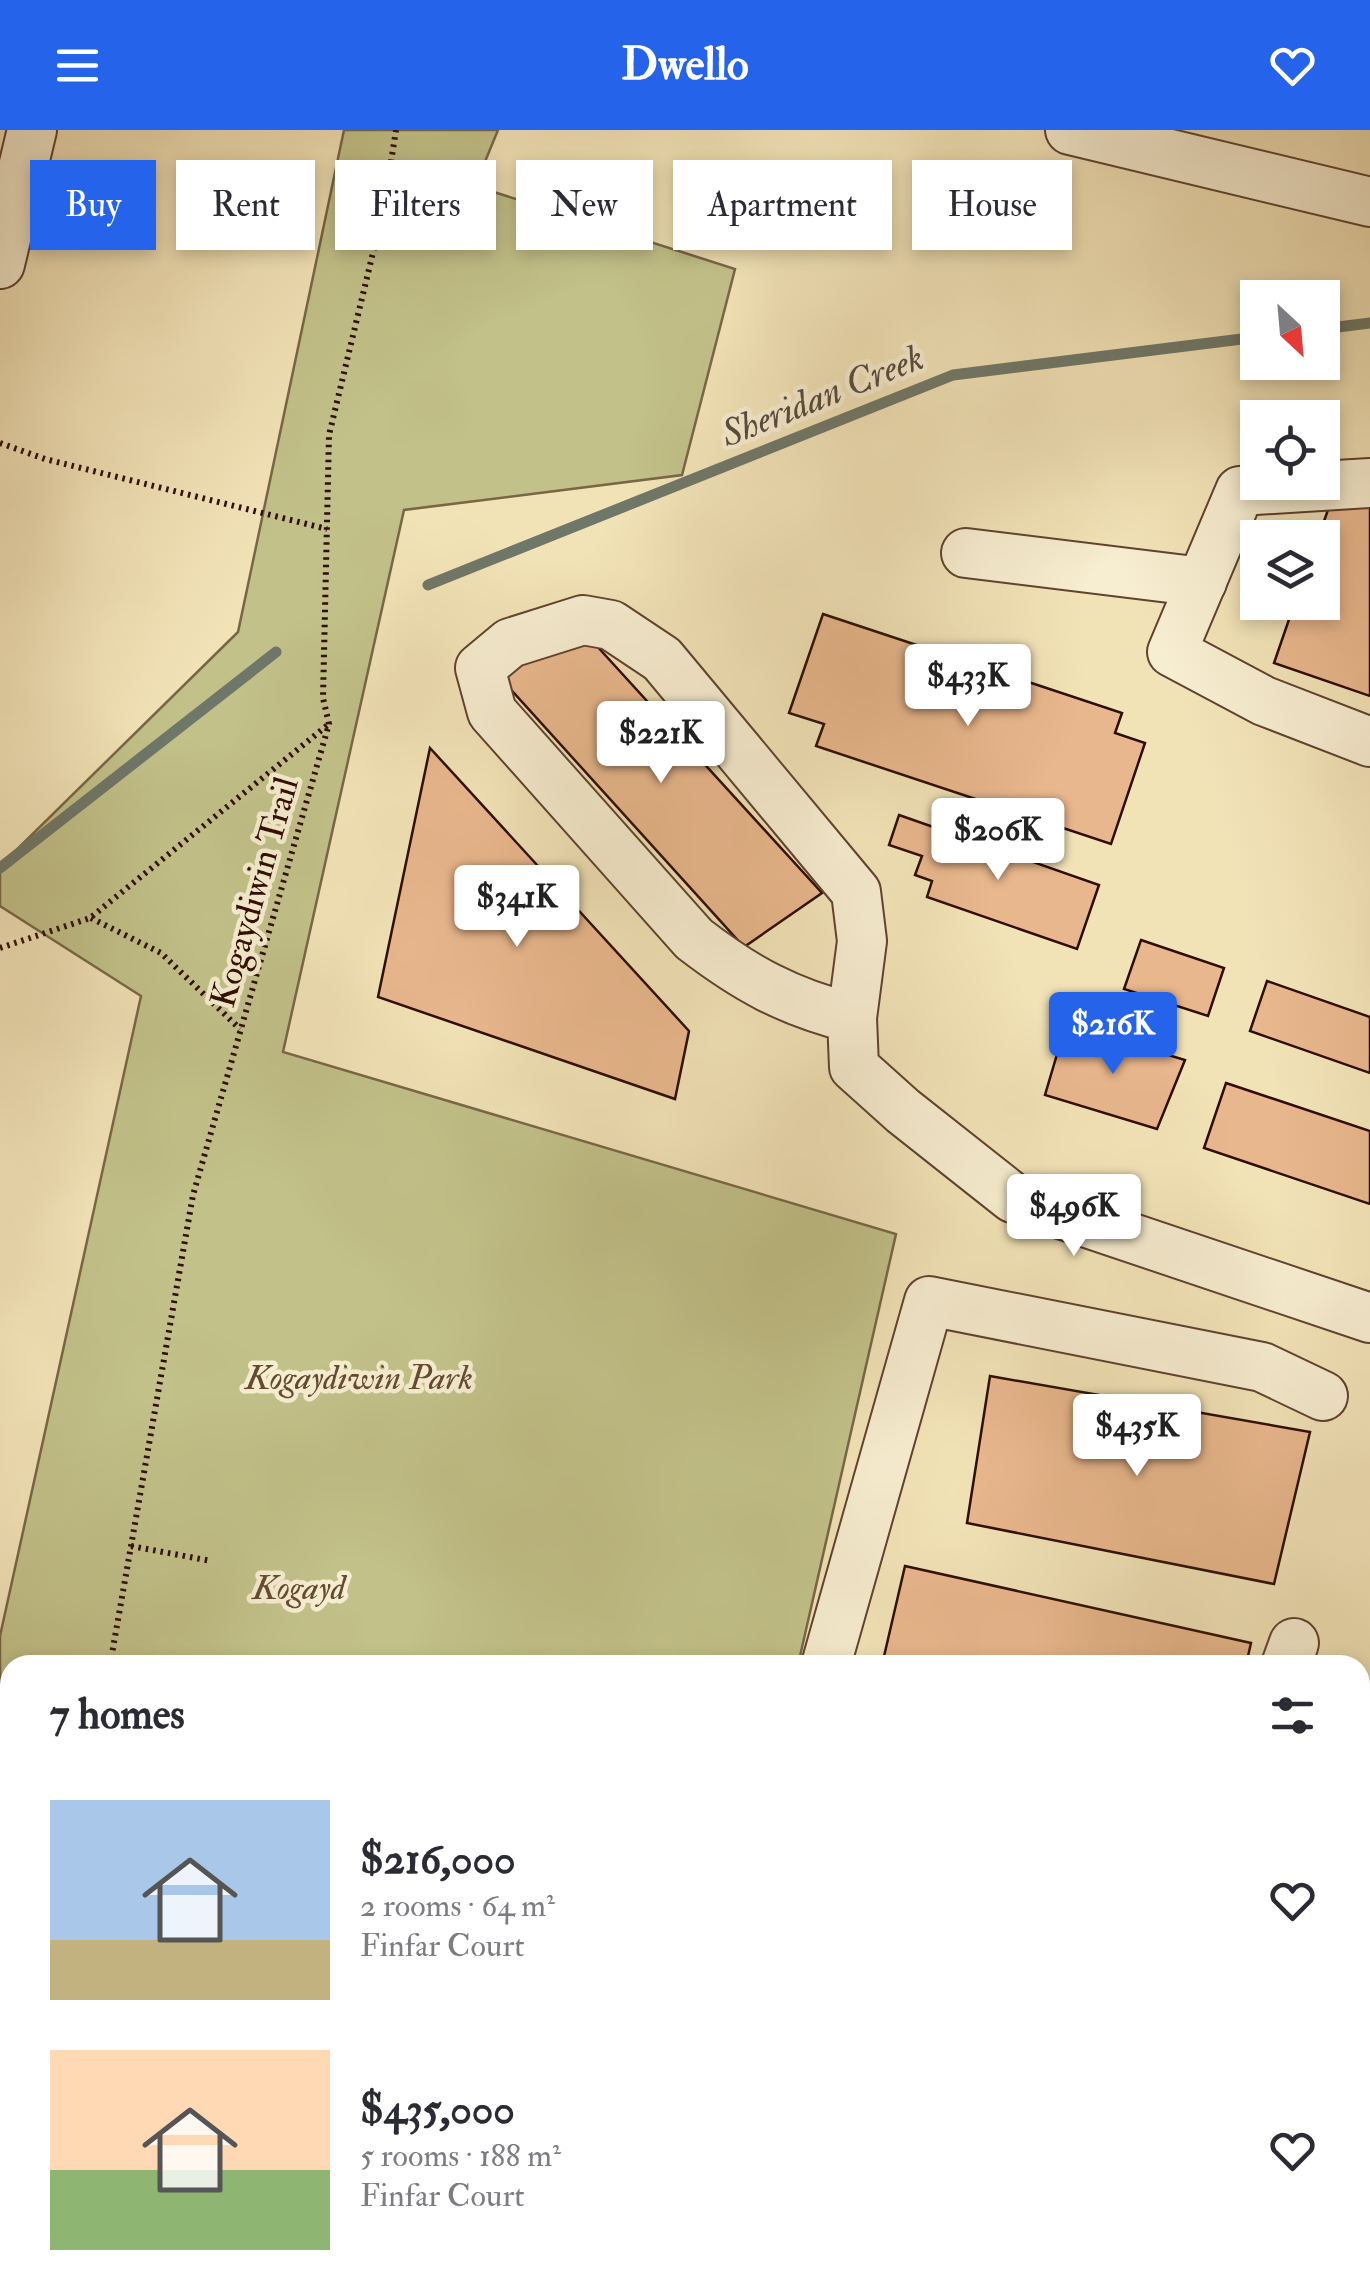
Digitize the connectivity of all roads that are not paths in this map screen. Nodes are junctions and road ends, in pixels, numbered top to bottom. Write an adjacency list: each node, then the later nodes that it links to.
1 (32, 130): 4 (street)
2 (1070, 130): 3 (street)
3 (1370, 202)
4 (0, 264)
5 (1370, 483): 7 (street)
6 (966, 553): 7 (street)
7 (1202, 582): 8 (street)
8 (1370, 742)
9 (852, 1018): 9 (street); 10 (street)
10 (1370, 1318)
11 (1323, 1396): 12 (street)
12 (829, 1655)

